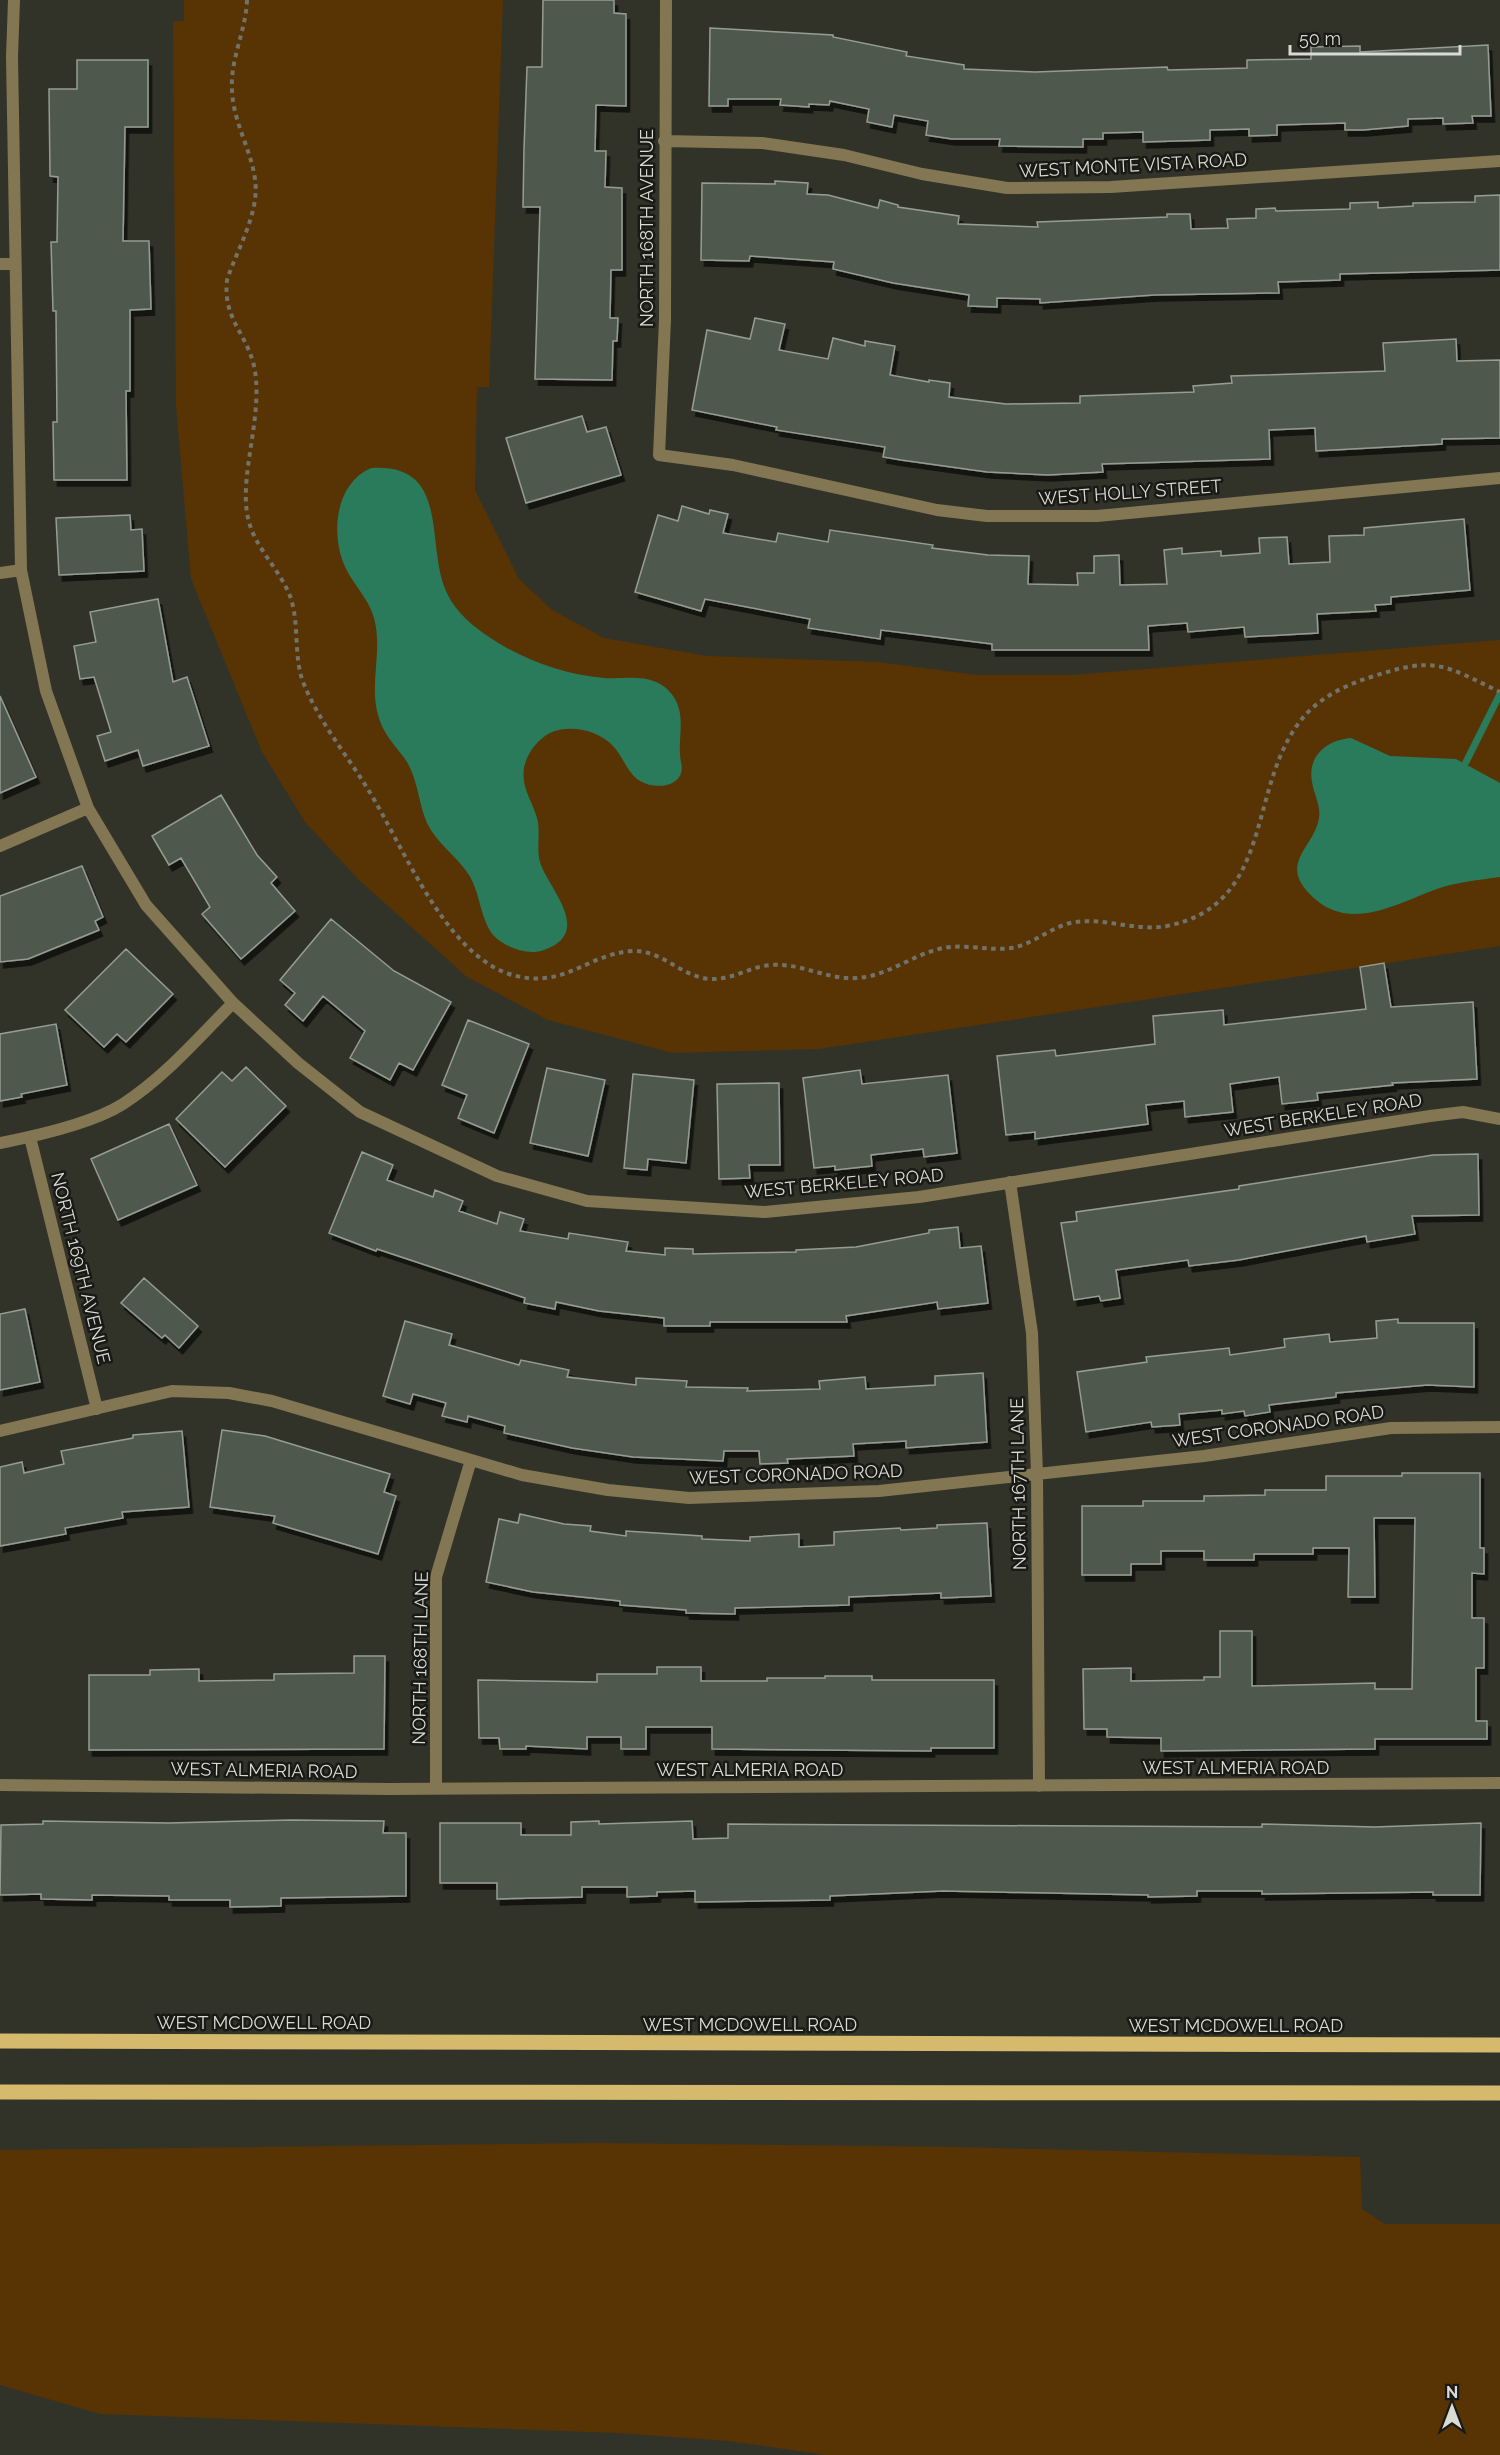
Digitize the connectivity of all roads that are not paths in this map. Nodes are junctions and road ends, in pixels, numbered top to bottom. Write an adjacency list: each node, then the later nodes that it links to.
1 (14, 0): 6 (street)
2 (666, 0): 3 (street, NORTH 168TH AVENUE)
3 (664, 141): 4 (street, WEST MONTE VISTA ROAD); 7 (street, NORTH 168TH AVENUE)
4 (1500, 161)
5 (0, 264): 6 (street)
6 (15, 264): 9 (street)
7 (659, 455): 8 (street, WEST HOLLY STREET)
8 (1500, 478)
9 (21, 570): 10 (street); 11 (street)
10 (0, 573)
11 (88, 808): 12 (street); 13 (street, WEST BERKELEY ROAD)
12 (0, 846)
13 (233, 1003): 15 (street); 17 (street, WEST BERKELEY ROAD)
14 (1500, 1119): 17 (street, WEST BERKELEY ROAD)
15 (30, 1137): 16 (street); 18 (street, NORTH 169TH AVENUE)
16 (0, 1143)
17 (1010, 1182): 22 (street, NORTH 167TH LANE)
18 (98, 1408): 20 (street, WEST CORONADO ROAD); 21 (street, WEST CORONADO ROAD)
19 (1500, 1427): 22 (street, WEST CORONADO ROAD)
20 (0, 1431)
21 (471, 1460): 22 (street, WEST CORONADO ROAD); 26 (street, NORTH 168TH LANE)
22 (1037, 1474): 25 (street, NORTH 167TH LANE)
23 (1500, 1783): 25 (street, WEST ALMERIA ROAD)
24 (0, 1785): 26 (street, WEST ALMERIA ROAD)
25 (1039, 1786): 26 (street, WEST ALMERIA ROAD)
26 (436, 1788)
27 (0, 2041): 28 (main road, WEST MCDOWELL ROAD)
28 (1500, 2045)
29 (0, 2092): 30 (main road)
30 (1500, 2093)

